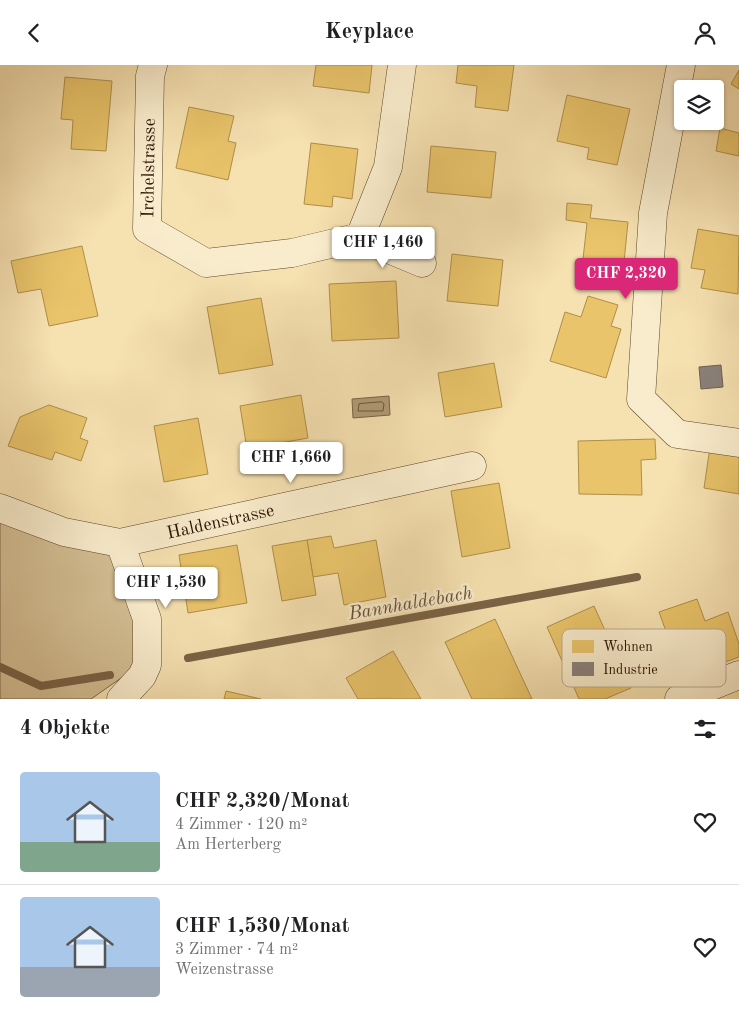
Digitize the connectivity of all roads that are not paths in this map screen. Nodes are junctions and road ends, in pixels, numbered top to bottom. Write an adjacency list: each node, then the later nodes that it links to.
1 (153, 65): 4 (street, Irchelstrasse)
2 (402, 65): 4 (street)
3 (681, 65): 6 (street)
4 (360, 237): 5 (street)
5 (422, 263)
6 (739, 443)
7 (472, 466): 9 (street, Haldenstrasse)
8 (0, 508): 9 (street, Haldenstrasse)
9 (120, 543): 13 (street)
10 (739, 675): 11 (street)
11 (726, 680)
12 (709, 687): 14 (street)
13 (121, 699)
14 (679, 699)

